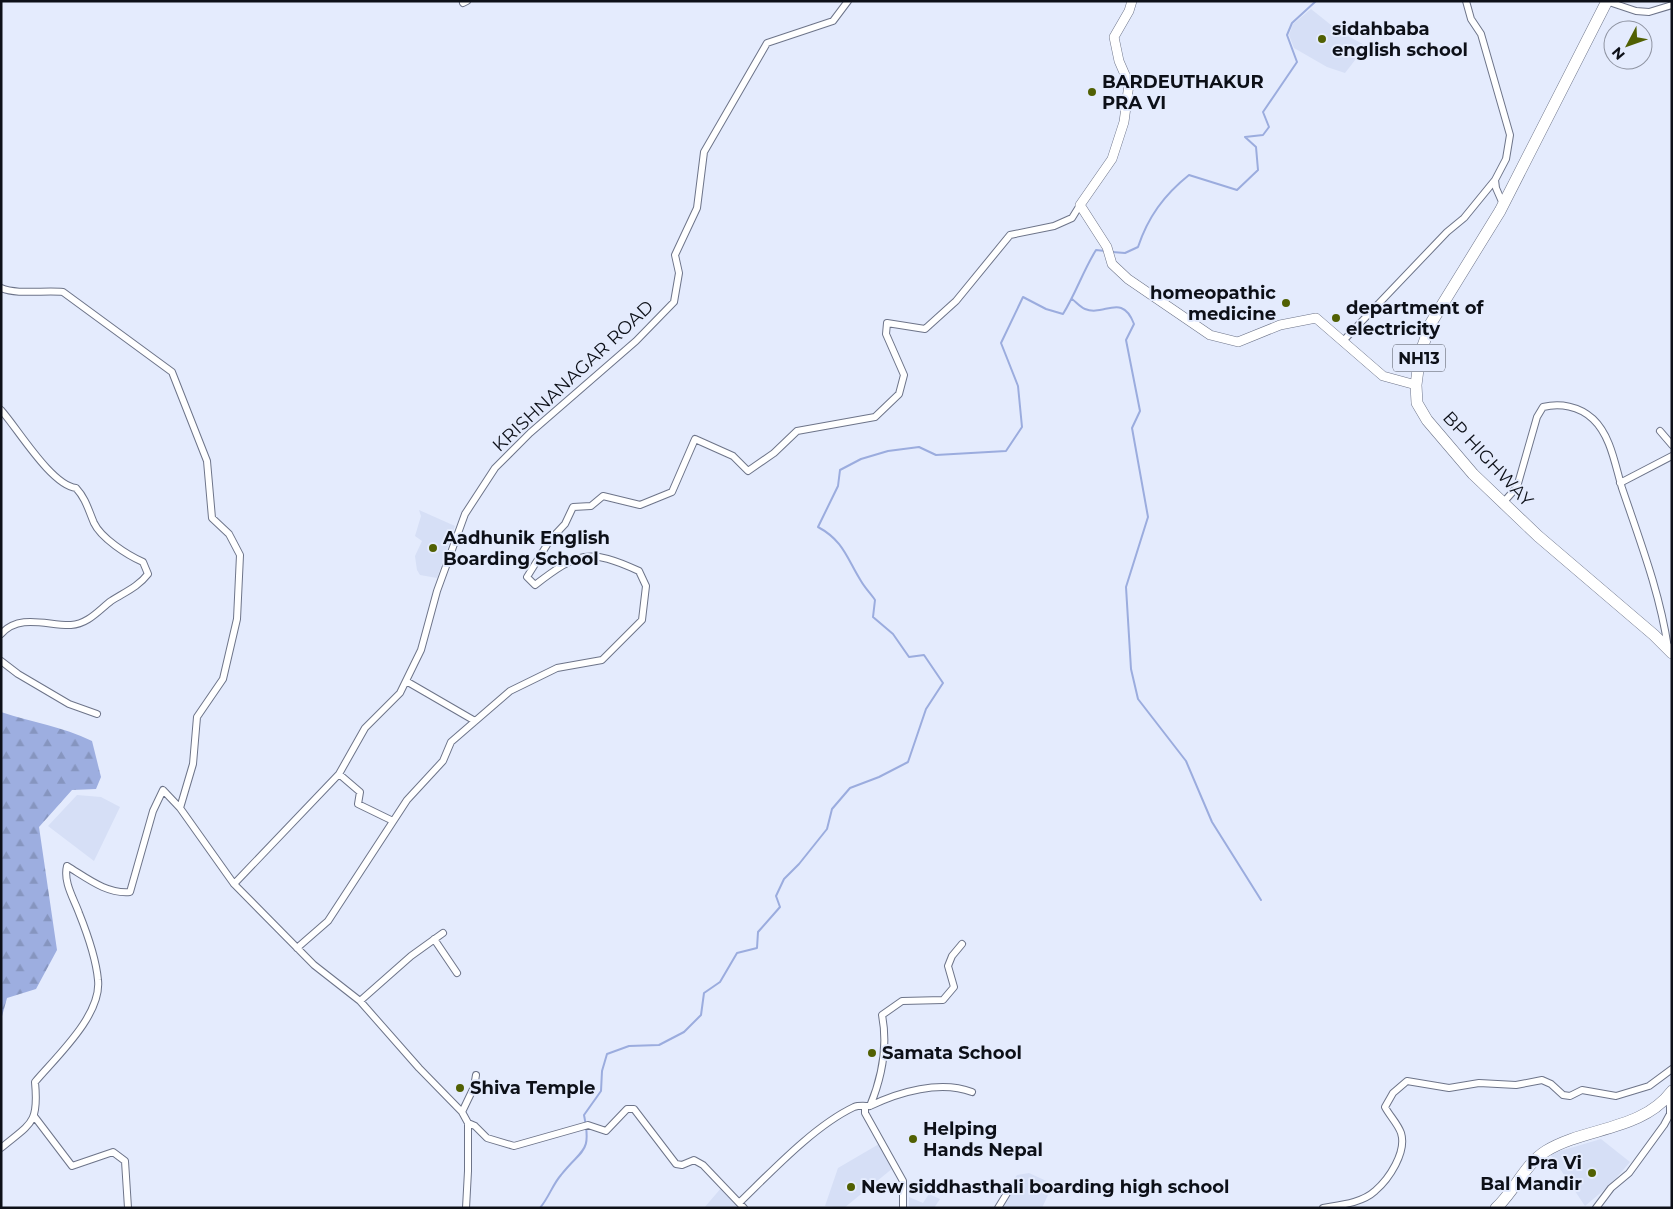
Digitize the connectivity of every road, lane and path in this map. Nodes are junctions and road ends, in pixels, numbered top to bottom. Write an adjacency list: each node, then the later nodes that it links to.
1 (848, 1): 21 (street, KRISHNANAGAR ROAD)
2 (1132, 1): 7 (street)
3 (1466, 1): 6 (street)
4 (1607, 1): 5 (street); 8 (highway, BP HIGHWAY / NH13)
5 (1672, 5)
6 (1496, 180): 8 (street); 10 (street)
7 (1080, 204): 10 (street); 23 (street)
8 (1503, 204): 11 (highway, BP HIGHWAY / NH13)
9 (1, 288): 25 (street)
10 (1344, 341): 11 (street)
11 (1416, 386): 17 (highway, BP HIGHWAY / NH13)
12 (1, 410): 18 (street)
13 (1660, 430): 14 (street)
14 (1672, 445)
15 (1672, 456): 16 (street)
16 (1620, 483): 17 (street); 19 (street)
17 (1502, 504): 19 (highway, BP HIGHWAY / NH13)
18 (1, 634)
19 (1670, 651)
20 (1, 661): 22 (street)
21 (406, 681): 23 (street); 24 (street, KRISHNANAGAR ROAD)
22 (97, 714)
23 (474, 721): 26 (street)
24 (339, 774): 26 (street); 27 (street, KRISHNANAGAR ROAD)
25 (180, 808): 27 (street); 40 (street)
26 (393, 821): 31 (street)
27 (234, 884): 31 (street)
28 (443, 933): 29 (street)
29 (434, 938): 32 (street); 33 (street)
30 (962, 944): 38 (street)
31 (297, 948): 33 (street)
32 (457, 974)
33 (360, 1000): 39 (street)
34 (1672, 1069): 50 (street)
35 (476, 1075): 39 (street)
36 (972, 1092): 38 (street)
37 (1669, 1094): 51 (highway); 52 (street)
38 (867, 1106): 44 (street); 48 (street)
39 (462, 1112): 41 (street)
40 (34, 1116): 42 (street); 45 (street)
41 (468, 1123): 44 (street); 46 (street)
42 (1, 1148)
43 (1009, 1190): 49 (street)
44 (740, 1202): 47 (street)
45 (128, 1208)
46 (466, 1208)
47 (744, 1208)
48 (903, 1208)
49 (998, 1208)
50 (1323, 1208)
51 (1496, 1208)
52 (1596, 1208)

